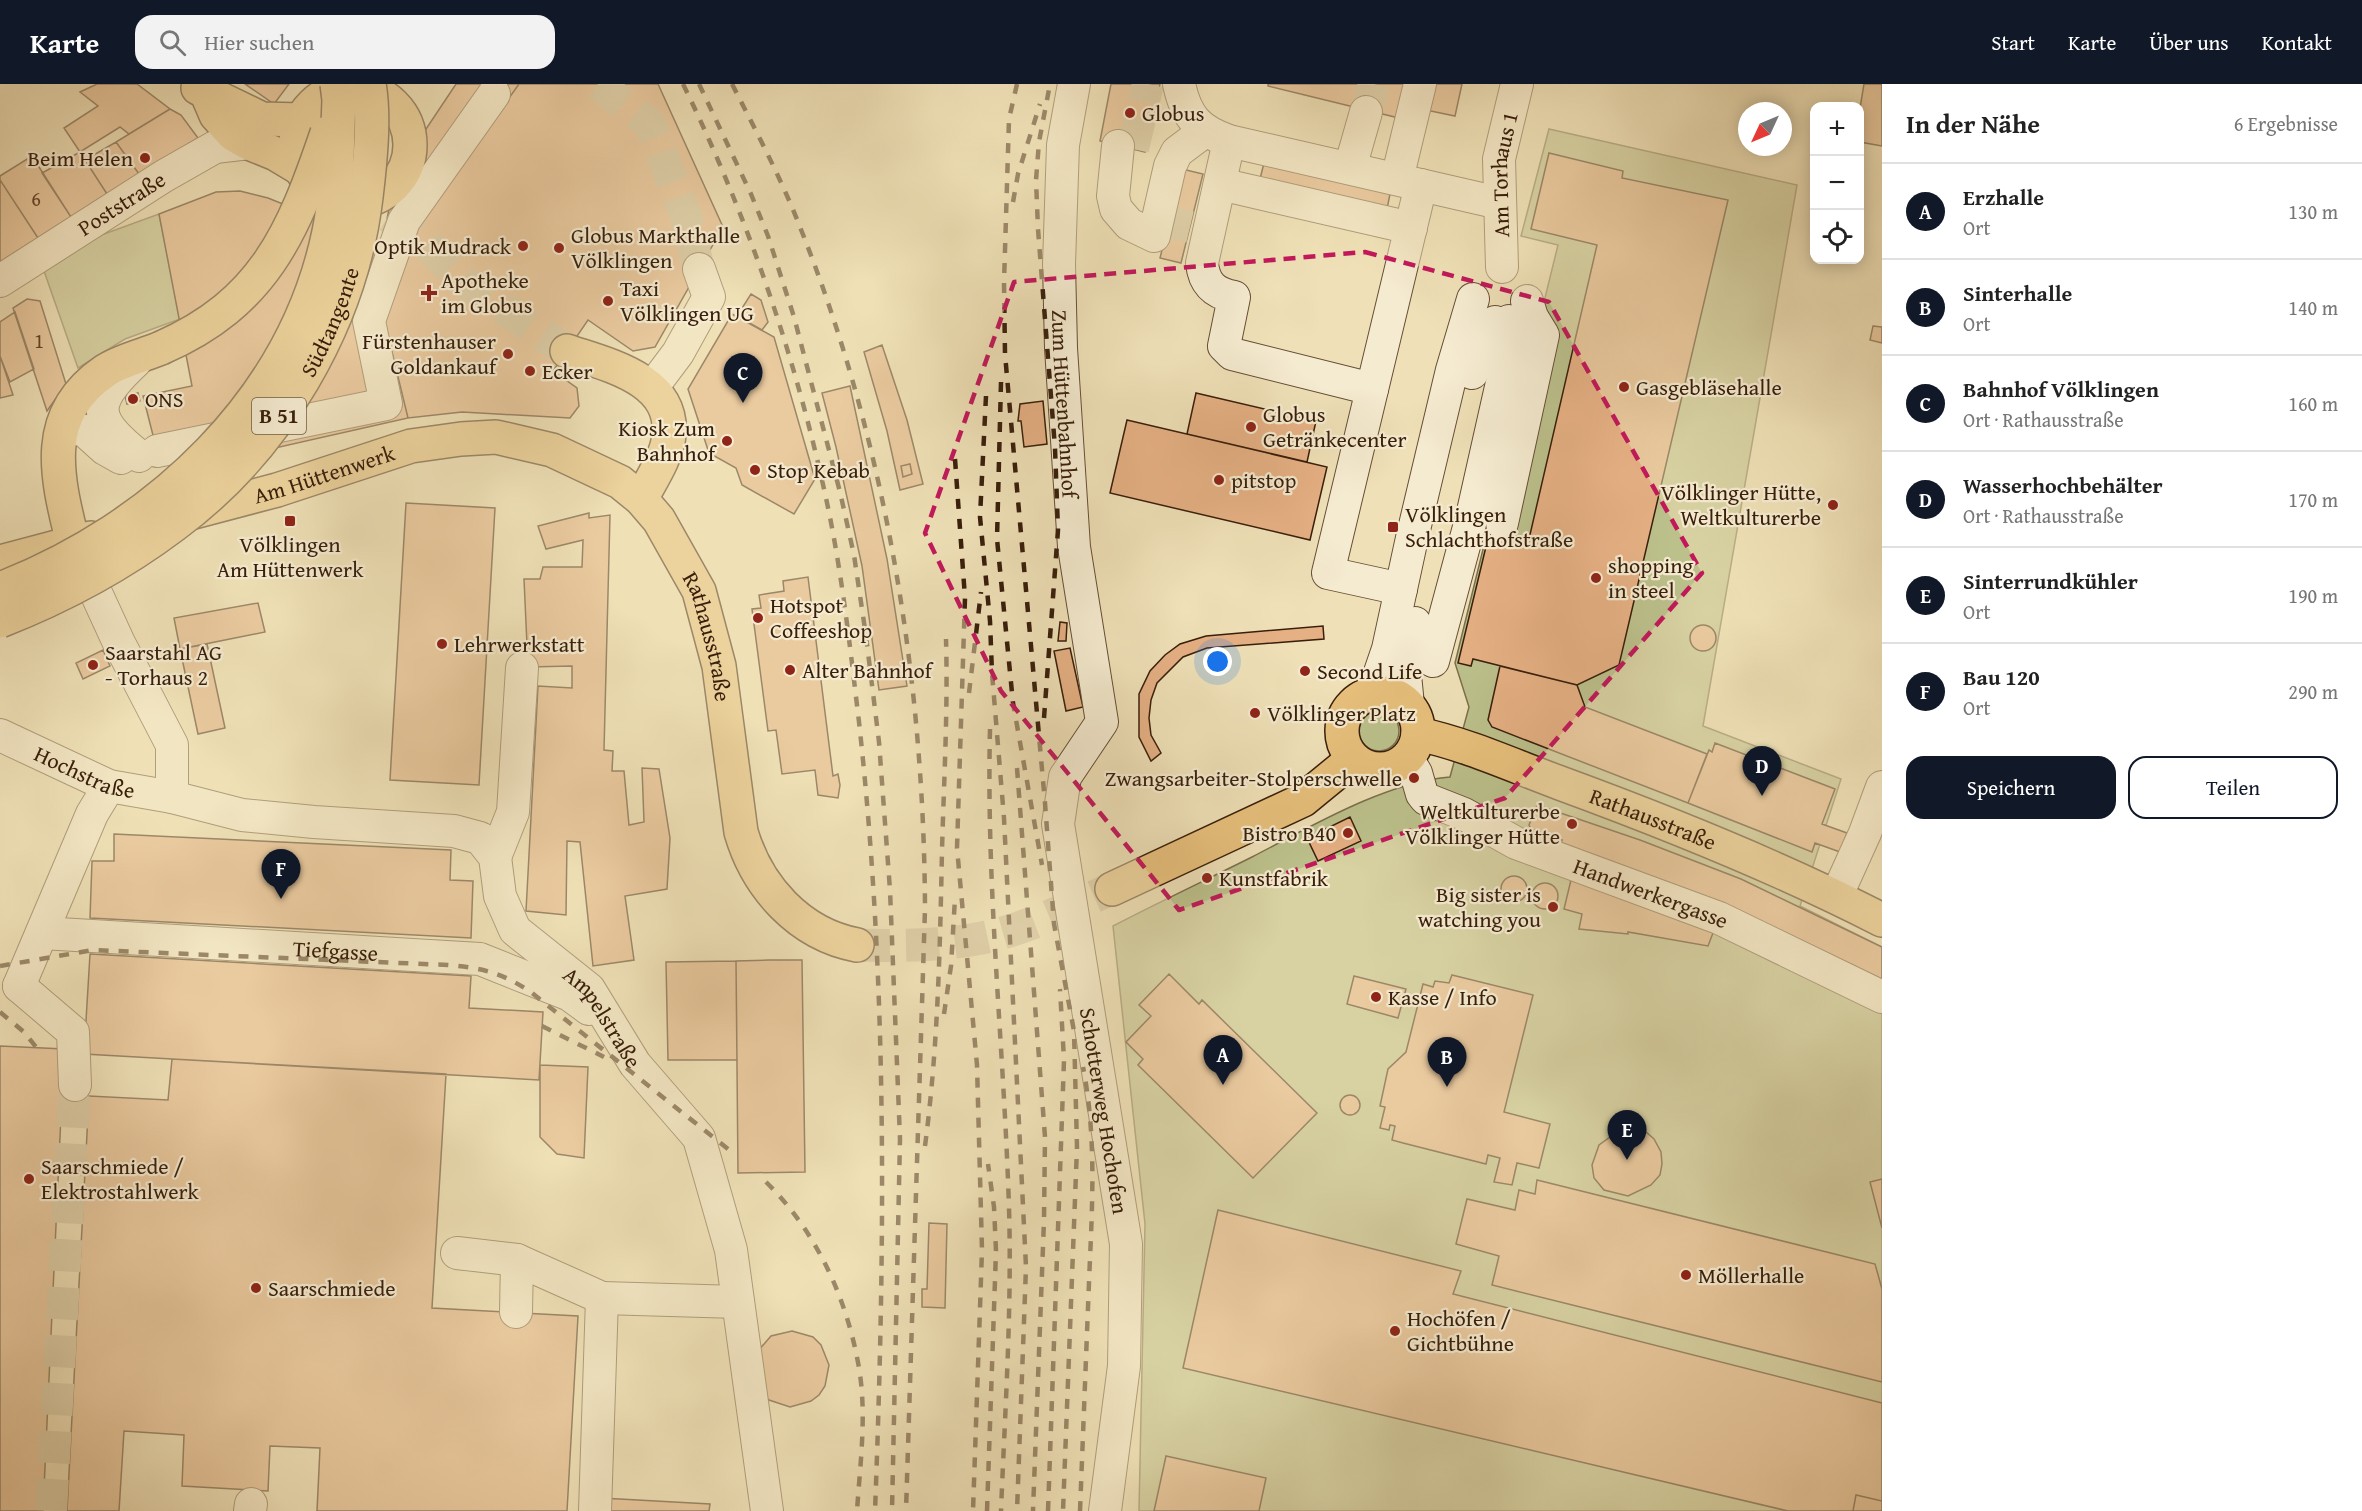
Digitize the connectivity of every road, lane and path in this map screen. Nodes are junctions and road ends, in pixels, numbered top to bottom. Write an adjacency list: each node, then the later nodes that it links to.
1 (369, 84): 39 (main road, Südtangente / B 51, bridge)
2 (1074, 84): 43 (street, Zum Hüttenbahnhof)
3 (1179, 84): 12 (street)
4 (1420, 84): 17 (street)
5 (1517, 84): 19 (street, Am Torhaus 1)
6 (199, 89): 11 (main road); 13 (main road)
7 (333, 90): 9 (main road); 11 (main road); 28 (main road, bridge); 37 (main road, Südtangente / B 51, bridge)
8 (494, 94): 32 (street)
9 (395, 96): 16 (main road)
10 (1366, 112): 15 (street)
11 (302, 120): 16 (main road)
12 (1217, 136): 15 (street); 18 (street); 20 (street)
13 (249, 143): 16 (main road); 24 (street, Poststraße)
14 (1125, 148): 20 (street)
15 (1350, 168): 17 (street)
16 (302, 169)
17 (1409, 182): 19 (street); 21 (street)
18 (1220, 184): 20 (street); 21 (street)
19 (1499, 203): 22 (street, Am Torhaus 1)
20 (1176, 228): 30 (street)
21 (1411, 228): 30 (street)
22 (1502, 267): 25 (street); 26 (street)
23 (699, 269): 29 (street)
24 (0, 281)
25 (1473, 300): 26 (street); 38 (street)
26 (1510, 315): 34 (street); 40 (street); 44 (street, Handwerkergasse)
27 (567, 351): 29 (main road)
28 (150, 353): 31 (main road); 32 (street)
29 (651, 389): 33 (main road)
30 (1372, 389): 38 (street)
31 (63, 426): 32 (street); 35 (main road)
32 (148, 454)
33 (641, 499): 35 (main road, Am Hüttenwerk); 55 (main road, Rathausstraße)
34 (1502, 523)
35 (73, 543): 36 (main road, Am Hüttenwerk); 49 (street)
36 (0, 562)
37 (0, 589)
38 (1401, 589): 42 (street)
39 (0, 621)
40 (1433, 661)
41 (522, 668): 50 (street)
42 (1373, 693): 44 (main road); 46 (main road)
43 (1102, 722): 67 (street, Schotterweg Hochofen)
44 (1411, 733): 46 (main road); 52 (main road, Rathausstraße); 57 (street, Handwerkergasse)
45 (0, 735): 47 (street, Hochstraße)
46 (1353, 759): 51 (main road)
47 (109, 786): 49 (street, Hochstraße); 54 (street)
48 (1882, 787): 52 (street)
49 (172, 798): 50 (street)
50 (495, 857): 58 (street, Ampelstraße)
51 (1112, 889)
52 (1836, 897): 53 (main road, Rathausstraße)
53 (1882, 920)
54 (42, 933): 56 (street); 58 (street, Tiefgasse)
55 (857, 945)
56 (10, 991): 59 (street)
57 (1882, 997)
58 (612, 1026): 63 (street, Ampelstraße)
59 (75, 1086)
60 (457, 1253): 61 (street)
61 (517, 1260): 62 (street); 64 (street)
62 (602, 1298): 63 (street); 65 (street)
63 (738, 1302): 66 (street, Ampelstraße)
64 (516, 1312)
65 (595, 1511)
66 (767, 1511)
67 (1105, 1511)

